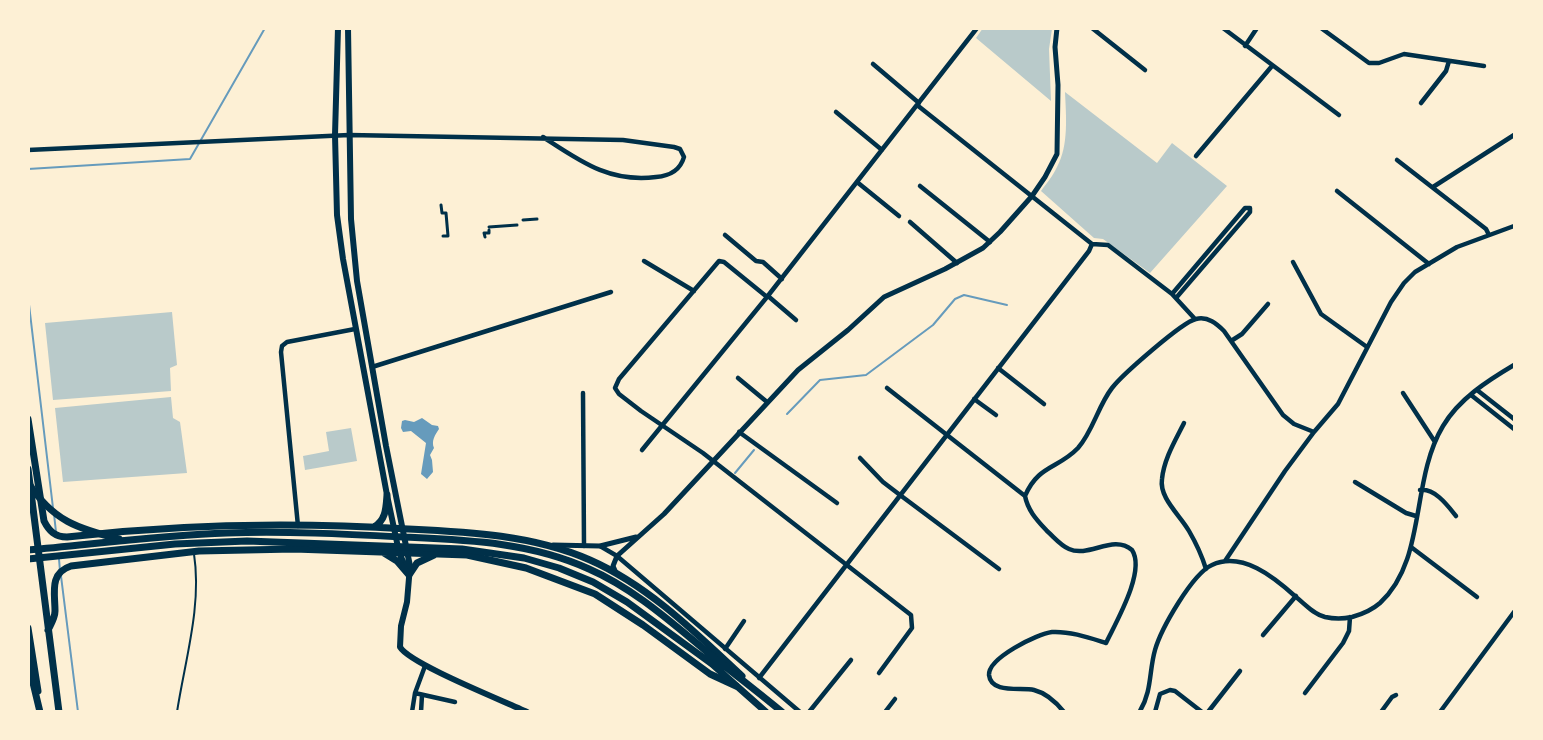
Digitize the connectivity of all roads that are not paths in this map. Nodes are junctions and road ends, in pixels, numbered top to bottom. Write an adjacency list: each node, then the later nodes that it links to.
1 (338, 28): 19 (main road)
2 (348, 28): 20 (main road)
3 (977, 28): 16 (street)
4 (1057, 28): 31 (street)
5 (1092, 28): 14 (street)
6 (1223, 28): 9 (street)
7 (1257, 28): 9 (street)
8 (1321, 28): 10 (street)
9 (1245, 46): 12 (street)
10 (1449, 61): 13 (street); 15 (street)
11 (873, 64): 16 (street)
12 (1272, 66): 18 (street); 25 (street)
13 (1484, 66)
14 (1145, 70)
15 (1421, 103)
16 (918, 104): 24 (street); 31 (street)
17 (836, 112): 24 (street)
18 (1339, 115)
19 (335, 135): 20 (street); 23 (street); 57 (main road)
20 (349, 135): 22 (street); 61 (main road)
21 (1515, 135): 29 (street)
22 (543, 137): 22 (street)
23 (28, 150)
24 (882, 150): 27 (street)
25 (1196, 156)
26 (1396, 160): 29 (street)
27 (857, 182): 33 (street); 49 (street)
28 (920, 186): 43 (street)
29 (1433, 187): 40 (street)
30 (1337, 190): 48 (street)
31 (1032, 196): 43 (street); 44 (street)
32 (441, 205): 41 (street)
33 (898, 216)
34 (537, 219): 35 (street)
35 (523, 220)
36 (910, 222): 47 (street)
37 (517, 225): 42 (street)
38 (1515, 226): 40 (street)
39 (725, 235): 49 (street)
40 (1489, 235): 48 (street)
41 (443, 236)
42 (484, 237)
43 (990, 242): 47 (street)
44 (1092, 244): 53 (street); 62 (street)
45 (644, 261): 50 (street)
46 (1293, 262): 59 (street)
47 (957, 263): 70 (street)
48 (1429, 264): 59 (street)
49 (782, 279): 52 (street)
50 (694, 291): 52 (street); 76 (street)
51 (611, 292): 61 (street)
52 (768, 296): 56 (street); 76 (street)
53 (1174, 296): 53 (street); 55 (street)
54 (1268, 304): 58 (street)
55 (1195, 319): 58 (street); 91 (street)
56 (796, 320)
57 (355, 328): 89 (main road); 95 (street)
58 (1231, 341): 79 (street)
59 (1367, 347): 79 (street)
60 (1515, 365): 65 (street)
61 (372, 367): 99 (main road)
62 (998, 368): 69 (street); 71 (street)
63 (738, 378): 70 (street)
64 (887, 388): 80 (street)
65 (1477, 390): 68 (street); 74 (street)
66 (583, 393): 103 (street)
67 (1403, 393): 81 (street)
68 (1471, 394): 77 (street); 81 (street)
69 (974, 399): 72 (street); 80 (street)
70 (767, 402): 78 (street)
71 (1044, 404)
72 (996, 415)
73 (28, 419): 97 (main road)
74 (1515, 419)
75 (1184, 423): 116 (street)
76 (662, 425): 82 (street); 84 (street)
77 (1515, 429)
78 (740, 431): 84 (street); 92 (street)
79 (1314, 432): 113 (street)
80 (946, 435): 90 (street); 91 (street)
81 (1435, 442): 88 (street)
82 (642, 450)
83 (860, 458): 90 (street)
84 (712, 460): 100 (street); 114 (street)
85 (28, 469): 125 (main road)
86 (28, 482): 101 (main road)
87 (1355, 482): 93 (street)
88 (1420, 490): 93 (street); 94 (street)
89 (387, 495): 96 (main road); 98 (main road)
90 (900, 495): 114 (street); 115 (street)
91 (1025, 496): 154 (street)
92 (837, 503)
93 (1416, 516): 105 (street)
94 (1456, 516)
95 (298, 525): 96 (main road); 97 (main road)
96 (374, 526): 98 (main road)
97 (202, 527): 107 (main road)
98 (393, 528): 99 (main road); 109 (main road)
99 (402, 528): 102 (main road); 109 (main road)
100 (638, 536): 104 (street); 111 (street)
101 (125, 545): 106 (main road); 112 (main road); 130 (main road)
102 (549, 545): 103 (street); 118 (main road)
103 (584, 546): 104 (street)
104 (600, 546): 111 (street)
105 (1412, 547): 120 (street); 122 (street)
106 (28, 550)
107 (194, 551): 108 (main road); 125 (main road); 145 (lane)
108 (380, 552): 109 (main road); 117 (main road)
109 (403, 552): 110 (main road); 117 (main road)
110 (436, 554): 117 (main road); 135 (main road)
111 (617, 556): 118 (street); 127 (street)
112 (28, 559)
113 (1225, 561): 116 (street); 119 (street)
114 (847, 564): 133 (street); 134 (street)
115 (999, 569)
116 (1206, 569): 155 (street)
117 (409, 575): 131 (main road)
118 (616, 575): 141 (main road)
119 (1296, 596): 122 (street); 126 (street)
120 (1477, 597)
121 (1515, 612): 160 (street)
122 (1350, 617): 137 (street)
123 (744, 621): 127 (street)
124 (28, 628): 143 (main road)
125 (48, 630): 144 (main road)
126 (1263, 635)
127 (725, 649): 134 (street)
128 (851, 660): 152 (street)
129 (28, 662): 143 (main road)
130 (714, 662): 135 (main road); 141 (main road)
131 (425, 666): 136 (street); 148 (main road)
132 (1240, 671): 158 (street)
133 (879, 673)
134 (759, 678): 151 (street)
135 (737, 686): 149 (main road)
136 (415, 693): 138 (street); 146 (street)
137 (1305, 693)
138 (422, 695): 142 (street); 147 (street)
139 (1396, 695): 159 (street)
140 (895, 699): 153 (street)
141 (768, 701): 150 (main road)
142 (454, 702)
143 (40, 711)
144 (59, 711)
145 (177, 711)
146 (412, 711)
147 (421, 711)
148 (527, 711)
149 (766, 711)
150 (782, 711)
151 (800, 711)
152 (809, 711)
153 (885, 711)
154 (1064, 711)
155 (1140, 711)
156 (1155, 711): 157 (street)
157 (1202, 711)
158 (1208, 711)
159 (1382, 711)
160 (1440, 711)

